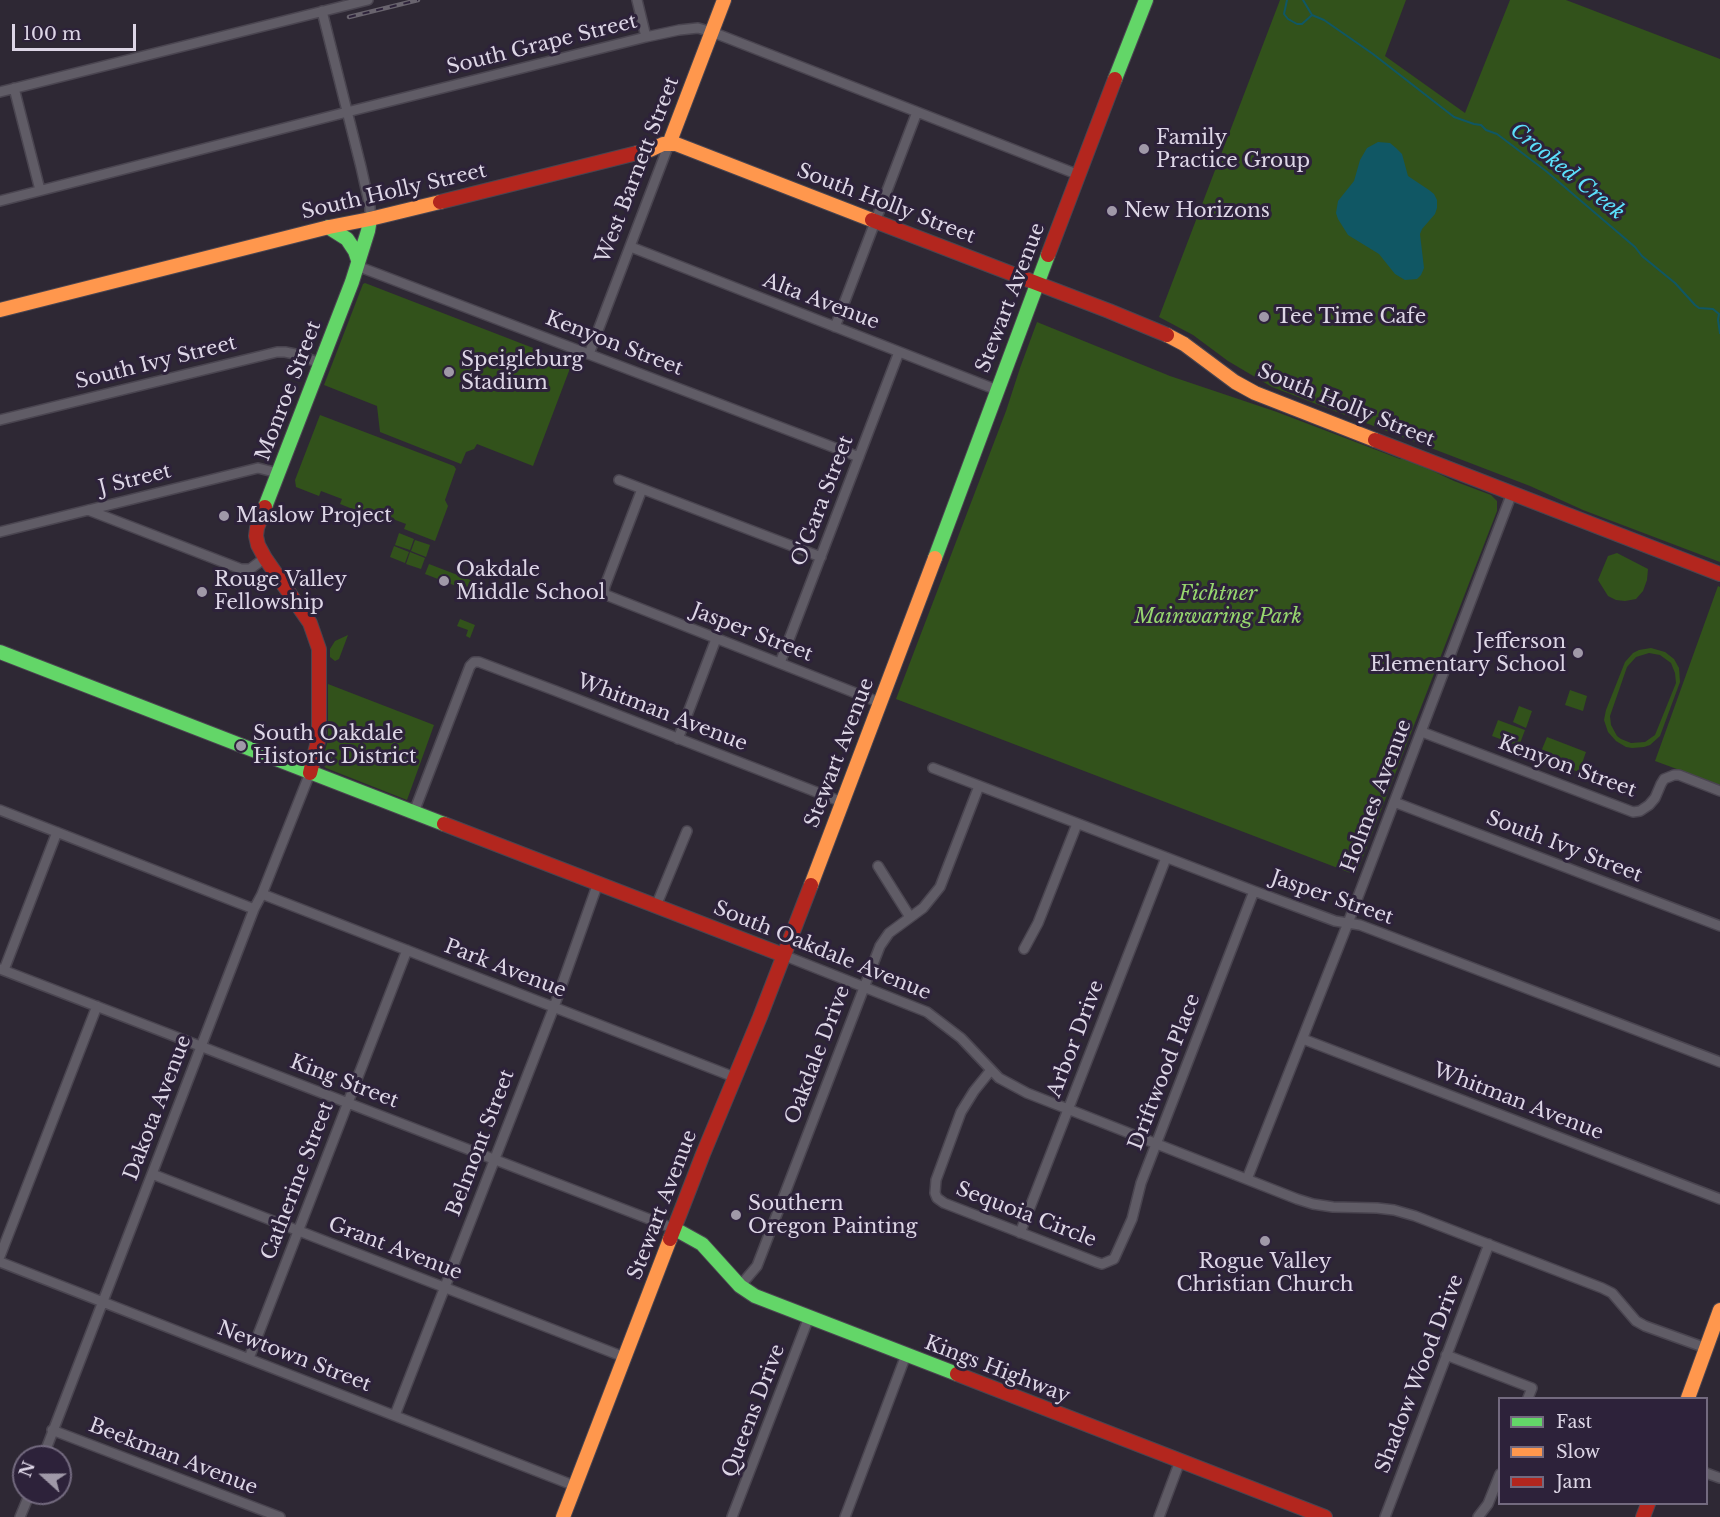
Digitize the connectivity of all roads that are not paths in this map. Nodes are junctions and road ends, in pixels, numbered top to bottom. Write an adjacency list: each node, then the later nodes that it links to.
1 (368, 0): 5 (street)
2 (637, 0): 7 (street)
3 (724, 0): 6 (street, West Barnett Street)
4 (1146, 0): 13 (street, Stewart Avenue)
5 (322, 11): 8 (street); 10 (street, Monroe Street)
6 (712, 32): 7 (street, South Grape Street); 11 (street, South Grape Street); 12 (street, West Barnett Street)
7 (646, 37): 10 (street, South Grape Street)
8 (14, 88): 9 (street); 14 (street)
9 (0, 92)
10 (347, 112): 14 (street, South Grape Street); 16 (street, Monroe Street)
11 (917, 112): 13 (street, South Grape Street); 17 (street)
12 (669, 144): 16 (street, South Holly Street); 17 (street, South Holly Street); 19 (street, West Barnett Street)
13 (1079, 175): 21 (street, Stewart Avenue)
14 (40, 190): 15 (street, South Grape Street)
15 (0, 201)
16 (370, 219): 18 (street, South Holly Street); 20 (street, Monroe Street)
17 (875, 220): 21 (street, South Holly Street); 23 (street)
18 (328, 227): 20 (street); 22 (street, South Holly Street)
19 (631, 247): 23 (street, Alta Avenue); 25 (street, West Barnett Street)
20 (357, 263): 25 (street, Kenyon Street); 26 (street, Monroe Street)
21 (1037, 283): 27 (street, Stewart Avenue); 33 (street, South Holly Street)
22 (0, 310)
23 (835, 327): 24 (street, Alta Avenue)
24 (899, 352): 27 (street, Alta Avenue); 29 (street, O'Gara Street)
25 (589, 354): 29 (street, Kenyon Street)
26 (320, 363): 28 (street, South Ivy Street); 30 (street, Monroe Street)
27 (998, 390): 42 (street, Stewart Avenue)
28 (0, 420)
29 (859, 457): 36 (street, O'Gara Street)
30 (278, 473): 34 (street, J Street); 37 (street, Monroe Street)
31 (619, 480): 32 (street)
32 (642, 489): 36 (street); 39 (street, Jasper Street)
33 (1512, 493): 38 (street, South Holly Street); 43 (street, Holmes Avenue)
34 (88, 510): 35 (street, J Street); 37 (street)
35 (0, 532)
36 (821, 557): 41 (street, O'Gara Street)
37 (265, 558): 46 (street, Monroe Street)
38 (1720, 574)
39 (716, 639): 41 (street, Jasper Street); 44 (street)
40 (0, 652): 46 (street, South Oakdale Avenue)
41 (780, 663): 42 (street, Jasper Street)
42 (881, 703): 49 (street, Stewart Avenue)
43 (1422, 732): 48 (street, Kenyon Street); 50 (street, Holmes Avenue)
44 (678, 739): 49 (street, Whitman Avenue); 52 (street, Whitman Avenue)
45 (933, 768): 47 (street, Jasper Street)
46 (310, 773): 52 (street, South Oakdale Avenue); 60 (street, Dakota Avenue)
47 (979, 786): 53 (street, Jasper Street); 63 (street, Oakdale Drive)
48 (1720, 791)
49 (842, 802): 68 (street, Stewart Avenue)
50 (1394, 802): 64 (street, Holmes Avenue); 65 (street, South Ivy Street)
51 (0, 810): 55 (street)
52 (414, 812): 58 (street, South Oakdale Avenue)
53 (1077, 824): 56 (street, Jasper Street); 66 (street)
54 (687, 831): 61 (street)
55 (57, 832): 62 (street); 69 (street)
56 (1166, 858): 59 (street, Jasper Street); 79 (street, Arbor Drive)
57 (878, 866): 63 (street)
58 (598, 884): 61 (street, South Oakdale Avenue); 72 (street, Belmont Street)
59 (1254, 891): 64 (street, Jasper Street); 80 (street, Driftwood Place)
60 (262, 894): 62 (street, Dakota Avenue); 67 (street, Park Avenue)
61 (656, 906): 68 (street, South Oakdale Avenue)
62 (254, 909): 74 (street, Dakota Avenue)
63 (910, 917): 70 (street, Oakdale Drive)
64 (1348, 923): 73 (street, Holmes Avenue); 75 (street, Jasper Street)
65 (1720, 926)
66 (1024, 949)
67 (407, 951): 72 (street, Park Avenue); 78 (street, Catherine Street)
68 (783, 955): 70 (street, South Oakdale Avenue); 77 (street, Stewart Avenue)
69 (2, 969): 71 (street, King Street)
70 (864, 987): 76 (street, South Oakdale Avenue); 92 (street, Oakdale Drive)
71 (97, 1006): 74 (street, King Street); 89 (street)
72 (554, 1007): 77 (street, Park Avenue); 81 (street, Belmont Street)
73 (1303, 1039): 83 (street, Holmes Avenue); 84 (street, Whitman Avenue)
74 (201, 1046): 78 (street, King Street); 82 (street, Dakota Avenue)
75 (1720, 1062)
76 (991, 1070): 79 (street, South Oakdale Avenue); 87 (street, Sequoia Circle)
77 (734, 1077): 85 (street, Stewart Avenue)
78 (348, 1103): 81 (street, King Street); 86 (street, Catherine Street)
79 (1068, 1109): 80 (street, South Oakdale Avenue); 87 (street, Arbor Drive)
80 (1156, 1143): 83 (street, South Oakdale Avenue); 91 (street, Driftwood Place)
81 (494, 1159): 85 (street, King Street); 93 (street, Belmont Street)
82 (152, 1174): 86 (street, Grant Avenue); 94 (street, Dakota Avenue)
83 (1247, 1179): 88 (street, South Oakdale Avenue)
84 (1720, 1199)
85 (675, 1229): 92 (street, Kings Highway); 100 (street, Stewart Avenue)
86 (298, 1231): 93 (street, Grant Avenue); 101 (street, Catherine Street)
87 (1020, 1233): 91 (street, Sequoia Circle)
88 (1489, 1245): 97 (street, South Oakdale Avenue); 99 (street, Shadow Wood Drive)
89 (0, 1256)
90 (0, 1262): 94 (street, Newtown Street)
91 (1108, 1262)
92 (740, 1286): 96 (street, Kings Highway)
93 (445, 1287): 100 (street, Grant Avenue); 104 (street, Belmont Street)
94 (102, 1301): 101 (street, Newtown Street); 105 (street, Dakota Avenue)
95 (1720, 1310): 97 (street)
96 (809, 1317): 98 (street, Kings Highway); 112 (street, Queens Drive)
97 (1706, 1348): 103 (street)
98 (906, 1355): 107 (street, Kings Highway); 113 (street)
99 (1446, 1355): 102 (street); 116 (street, Shadow Wood Drive)
100 (624, 1357): 109 (street, Stewart Avenue)
101 (249, 1358): 104 (street, Newtown Street)
102 (1528, 1397)
103 (1688, 1397)
104 (395, 1415): 109 (street, Newtown Street)
105 (52, 1430): 106 (street, Dakota Avenue); 110 (street, Beekman Avenue)
106 (47, 1445)
107 (1180, 1461): 114 (street); 115 (street, Kings Highway)
108 (1498, 1479): 117 (street)
109 (575, 1486): 111 (street, Stewart Avenue)
110 (280, 1517)
111 (564, 1517)
112 (732, 1517)
113 (845, 1517)
114 (1159, 1517)
115 (1325, 1517)
116 (1385, 1517)
117 (1478, 1517)

